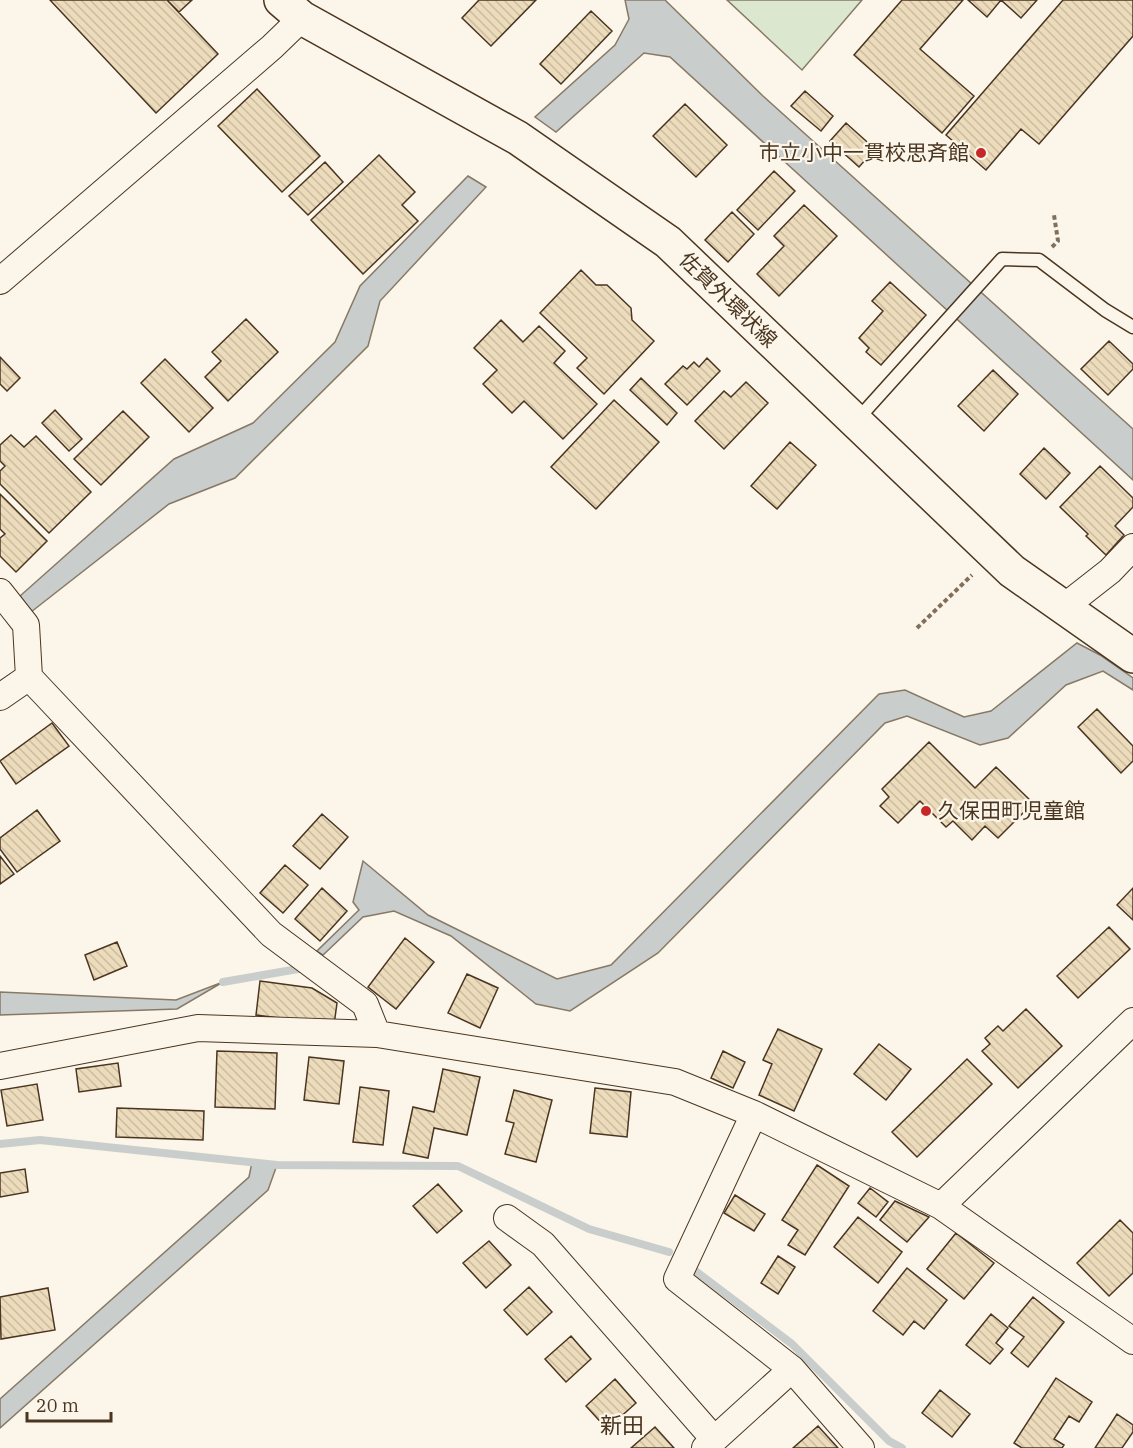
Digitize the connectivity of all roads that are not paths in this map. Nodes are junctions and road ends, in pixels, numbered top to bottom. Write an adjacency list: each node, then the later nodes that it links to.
1 (292, 9): 2 (street); 4 (main road, 佐賀外環状線)
2 (0, 281)
3 (1133, 327): 4 (lane)
4 (856, 421): 7 (main road, 佐賀外環状線)
5 (1133, 547): 7 (street)
6 (0, 592): 9 (street)
7 (1064, 607): 8 (main road, 佐賀外環状線)
8 (1133, 656)
9 (29, 677): 10 (street); 12 (street)
10 (0, 697)
11 (1133, 1021): 15 (street)
12 (378, 1034): 13 (street); 14 (street)
13 (0, 1066)
14 (754, 1114): 15 (street); 18 (street)
15 (940, 1206): 17 (street)
16 (507, 1218): 19 (street)
17 (1133, 1341)
18 (792, 1370): 19 (street); 20 (street)
19 (710, 1443)
20 (861, 1448)

